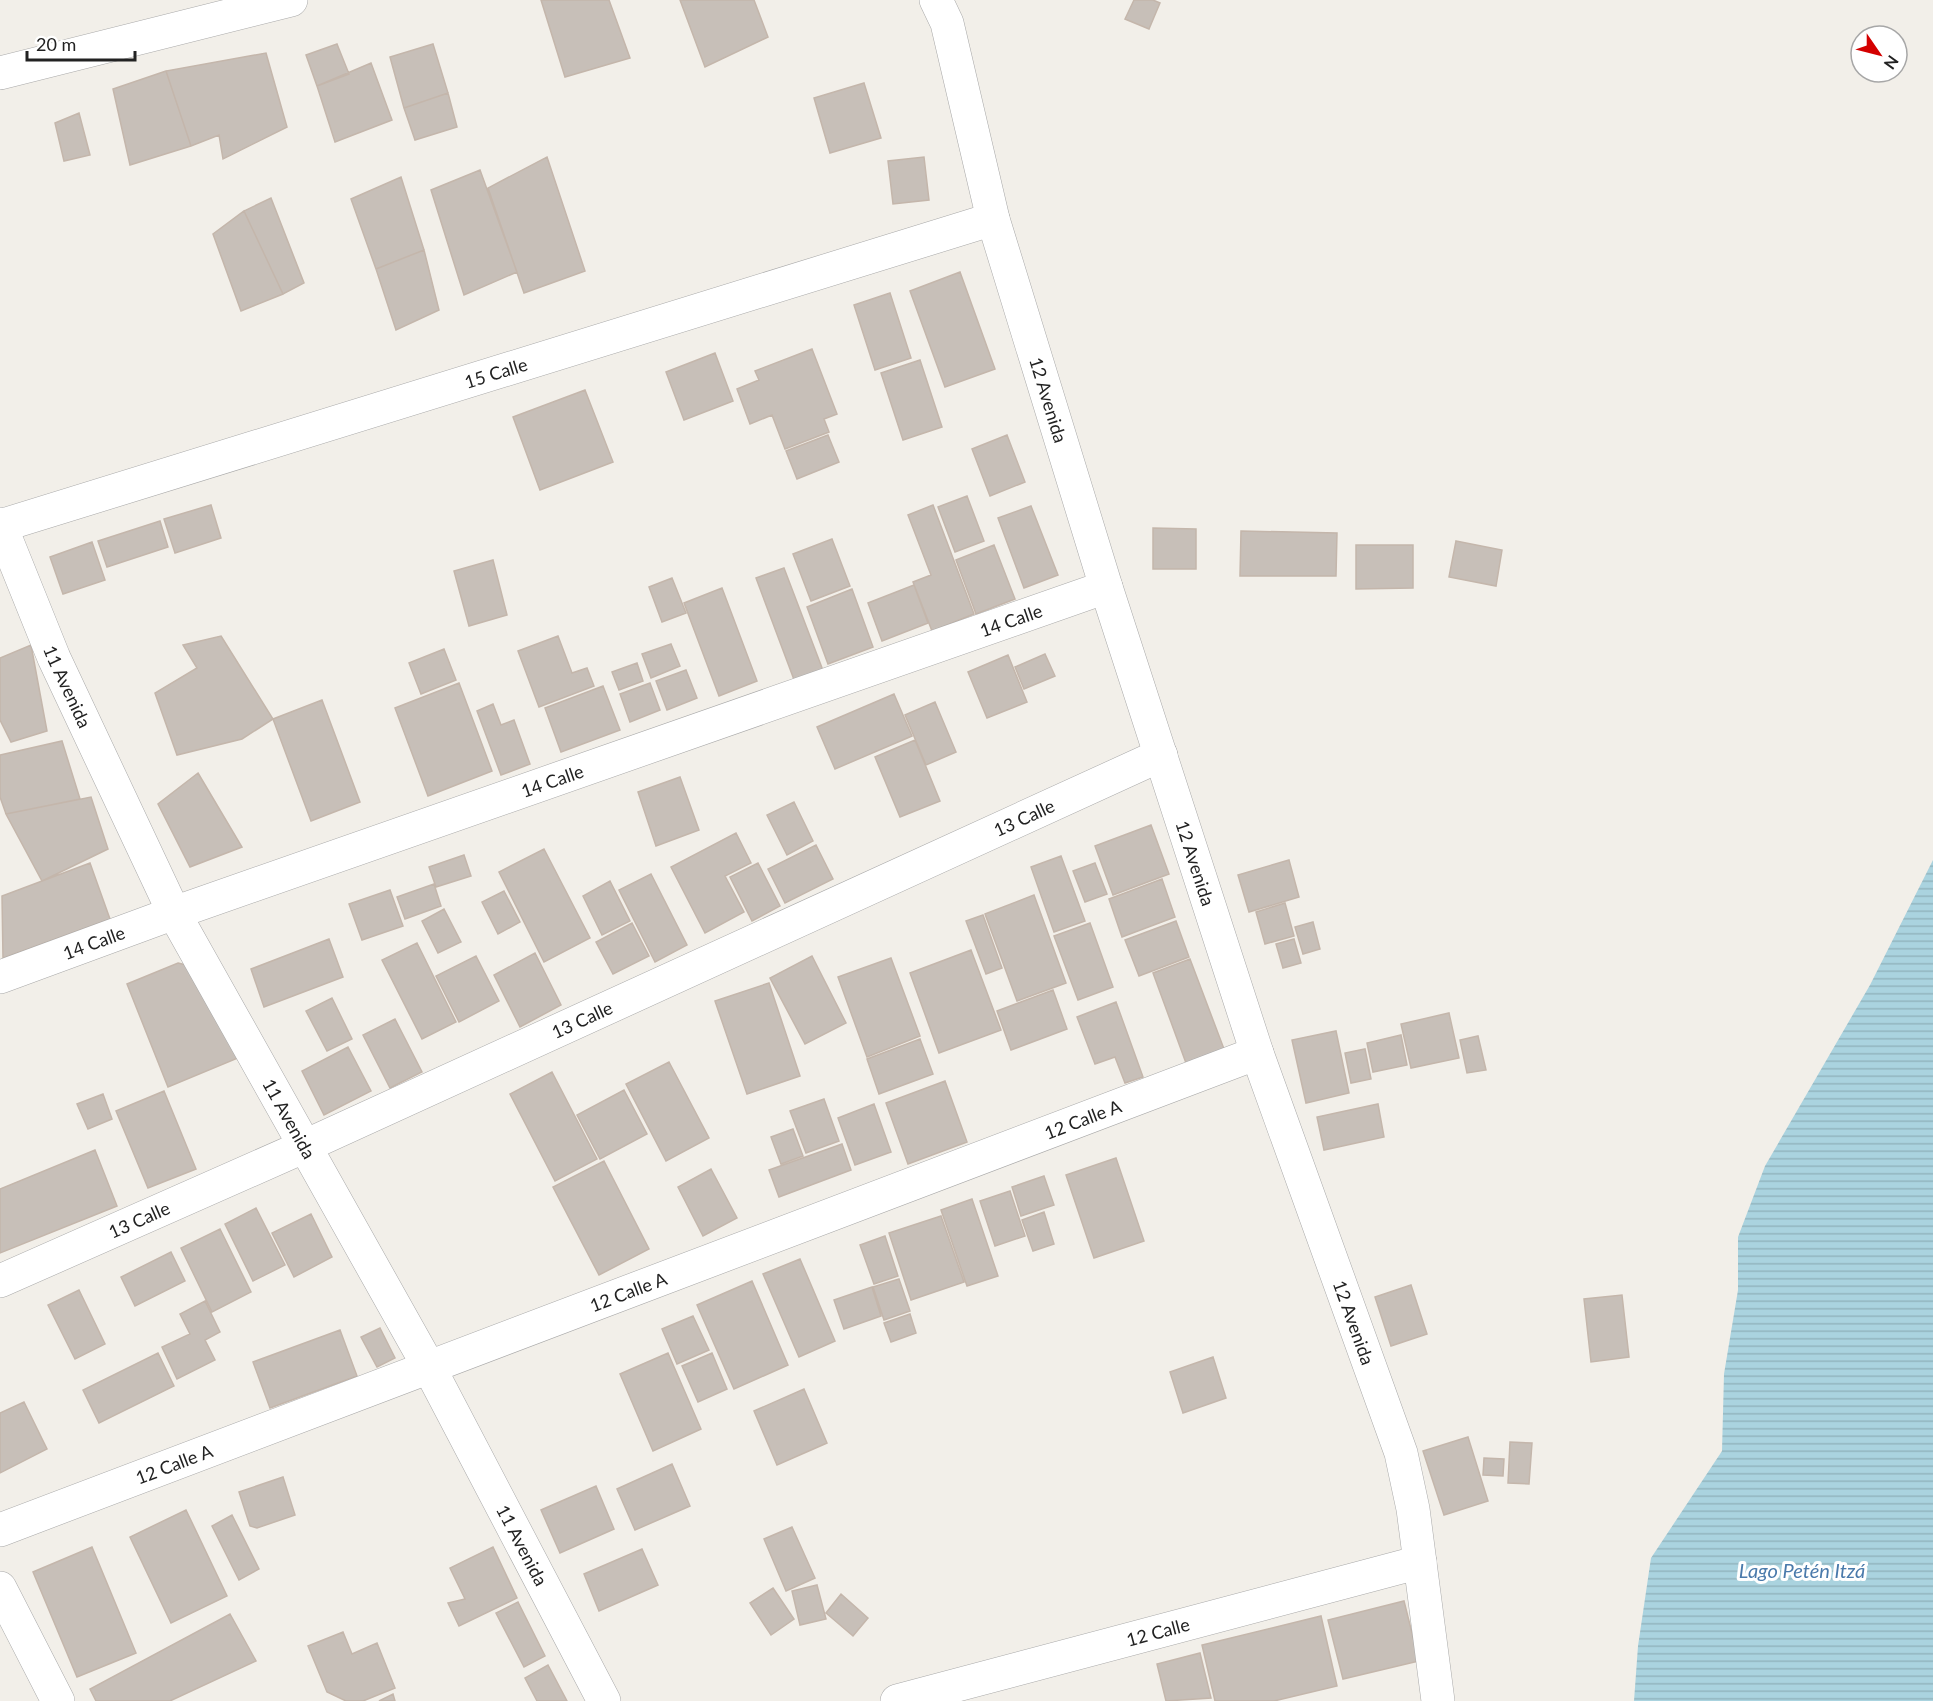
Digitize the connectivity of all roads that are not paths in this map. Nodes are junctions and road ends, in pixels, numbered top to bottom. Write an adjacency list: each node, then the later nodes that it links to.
1 (291, 0): 3 (street)
2 (943, 8): 4 (street, 12 Avenida)
3 (0, 73)
4 (993, 219): 5 (street, 15 Calle); 6 (street, 12 Avenida)
5 (0, 525): 8 (street, 11 Avenida)
6 (1106, 587): 7 (street, 12 Avenida); 8 (street, 14 Calle)
7 (1161, 756): 10 (street, 12 Avenida); 11 (street, 13 Calle)
8 (174, 913): 9 (street, 14 Calle); 11 (street, 11 Avenida)
9 (0, 977)
10 (1257, 1053): 13 (street, 12 Calle A); 15 (street, 12 Avenida)
11 (303, 1147): 12 (street, 13 Calle); 13 (street, 11 Avenida)
12 (0, 1281)
13 (430, 1369): 14 (street, 12 Calle A); 18 (street, 11 Avenida)
14 (0, 1530)
15 (1420, 1562): 19 (street, 12 Calle); 20 (street, 12 Avenida)
16 (0, 1588): 17 (street)
17 (58, 1701)
18 (604, 1701)
19 (897, 1701)
20 (1438, 1701)

